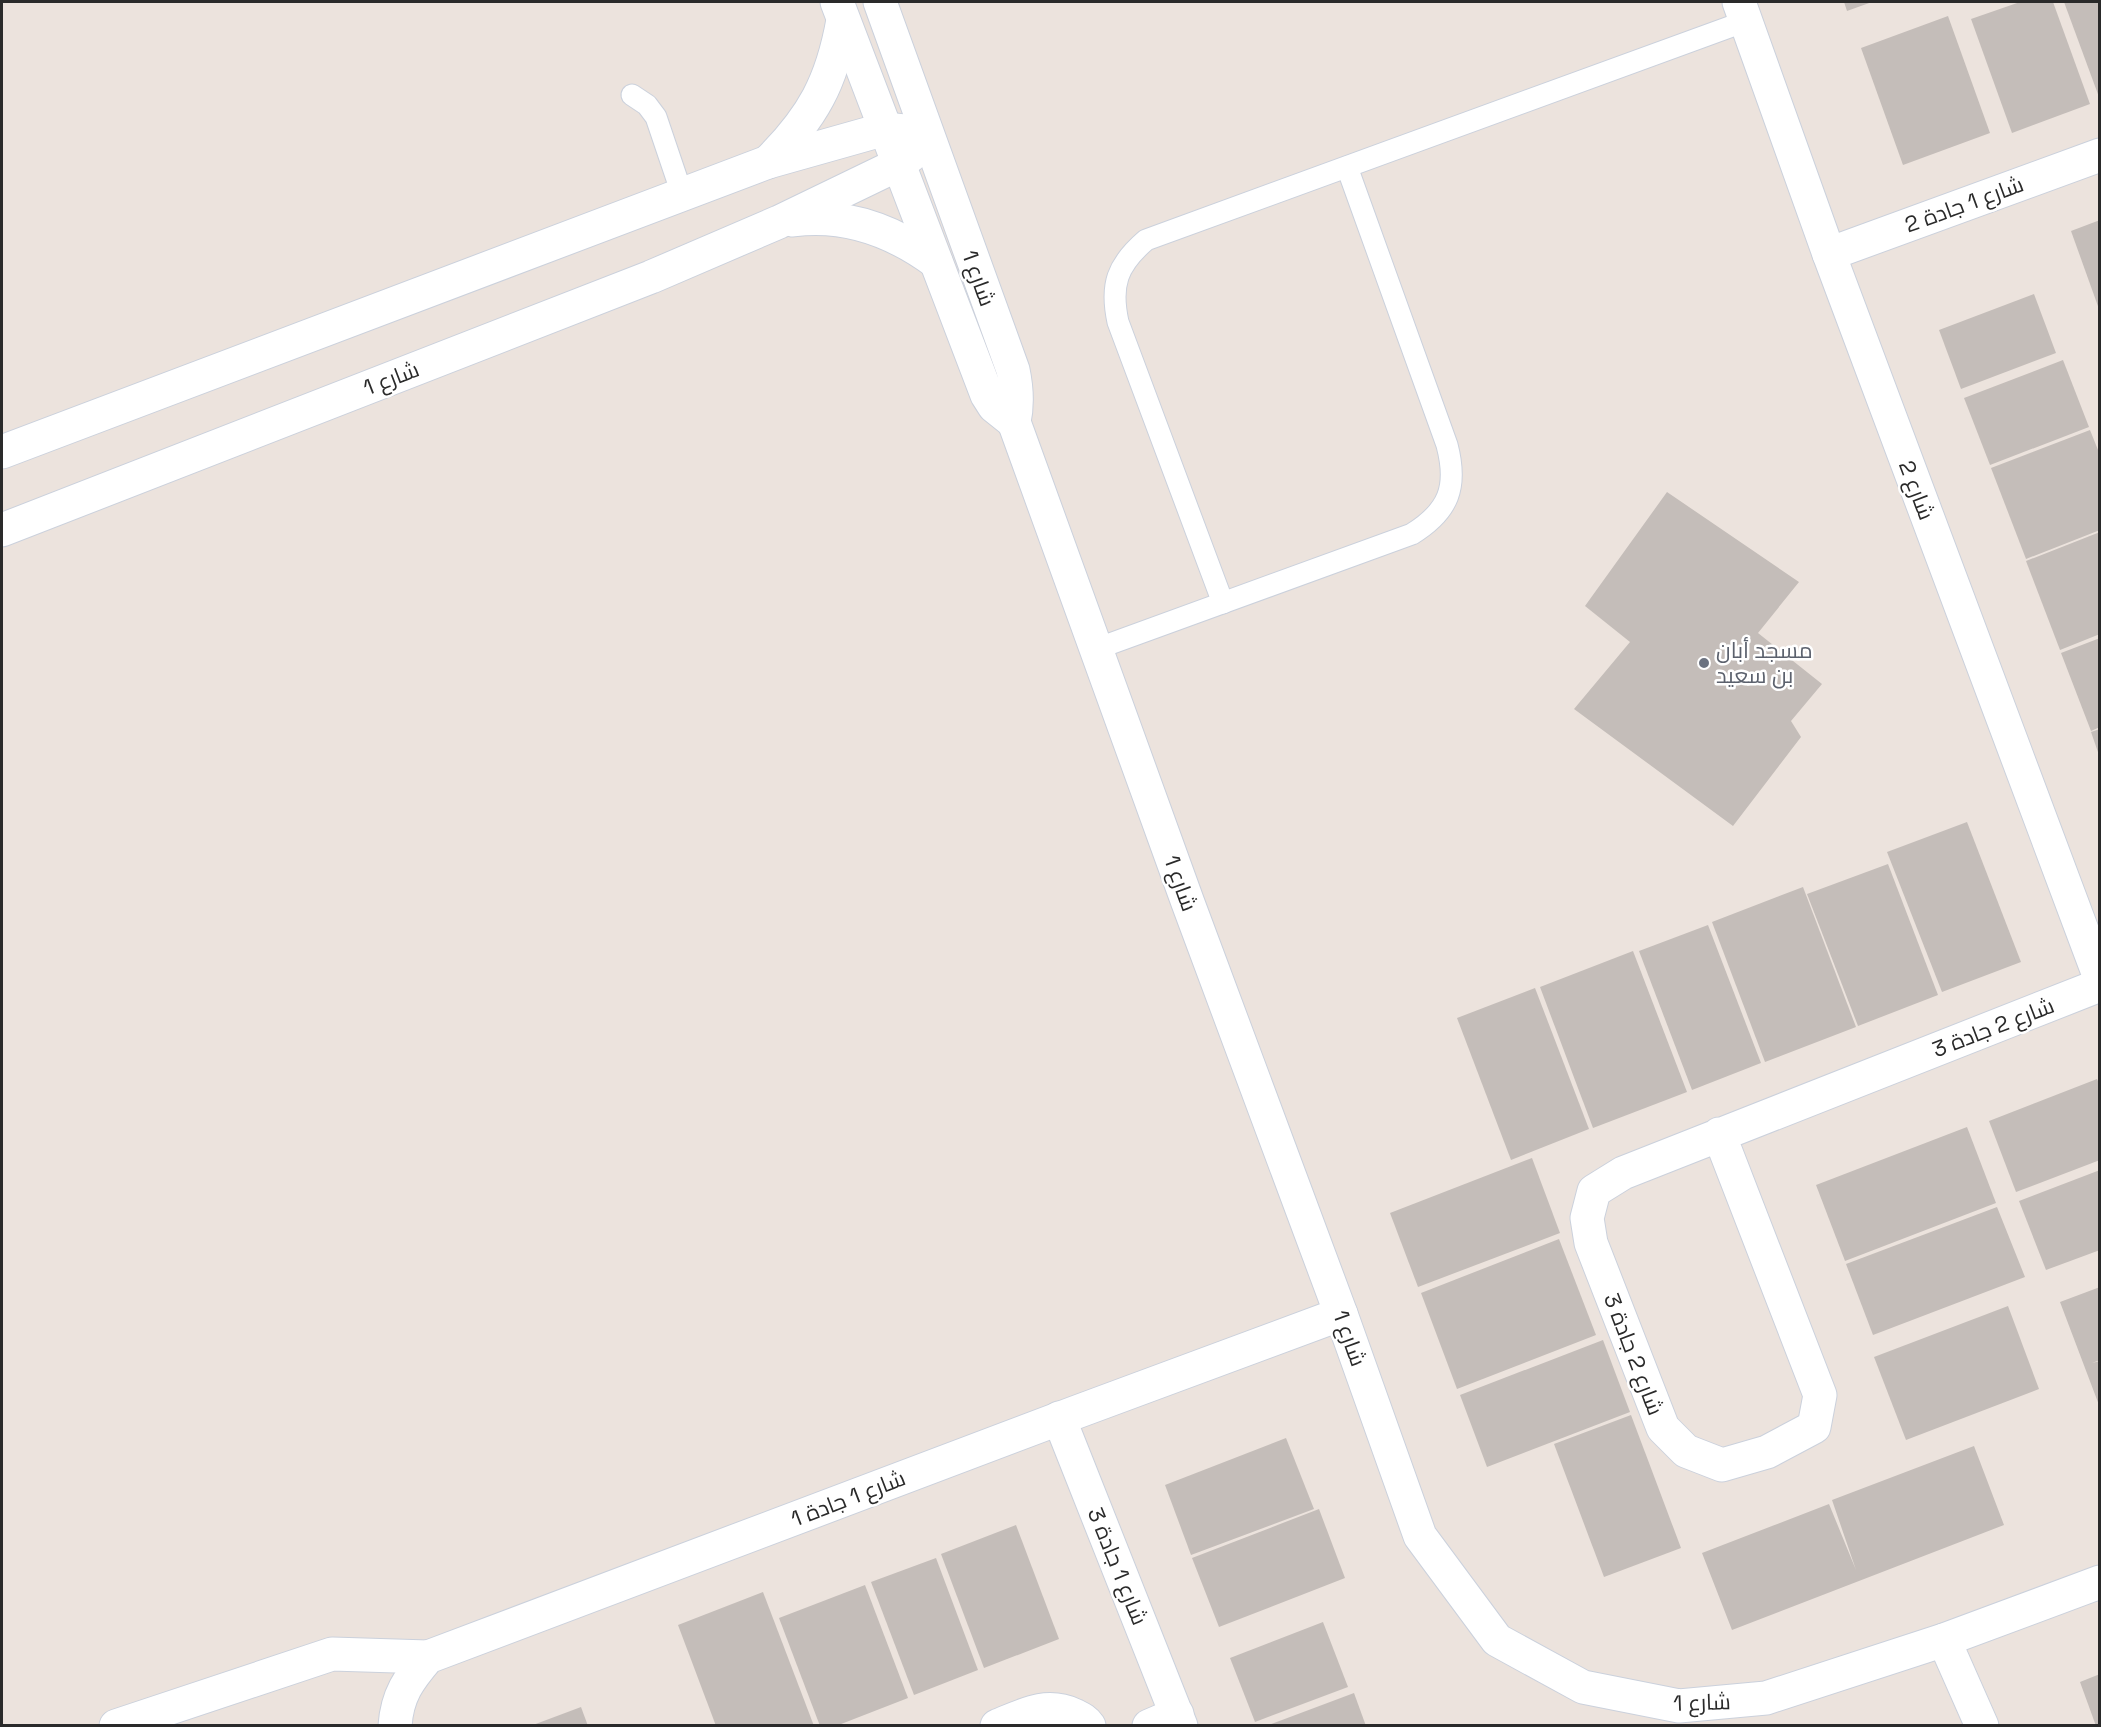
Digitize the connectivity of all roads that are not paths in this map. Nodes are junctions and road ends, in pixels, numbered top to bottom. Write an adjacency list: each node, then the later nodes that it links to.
1 (880, 2): 6 (street, شارع 1)
2 (840, 11): 5 (street, شارع 1); 8 (street, شارع 1)
3 (1742, 11): 10 (lane); 13 (street, شارع 2)
4 (632, 95): 11 (lane)
5 (885, 129): 6 (street, شارع 1); 8 (street, شارع 1); 9 (street, شارع 1)
6 (927, 136): 9 (street, شارع 1); 15 (street, شارع 1)
7 (2100, 155): 13 (street, شارع 1 جادة 2)
8 (768, 162): 11 (street, شارع 1)
9 (899, 164): 12 (street, شارع 1); 14 (street, شارع 1)
10 (1347, 167): 18 (lane); 18 (lane)
11 (682, 194): 16 (street, شارع 1)
12 (779, 222): 14 (street, شارع 1); 17 (street, شارع 1)
13 (1828, 254): 20 (street, شارع 2)
14 (936, 262): 15 (street, شارع 1)
15 (1014, 422): 19 (street, شارع 1)
16 (2, 452)
17 (2, 530)
18 (1223, 603): 19 (lane)
19 (1096, 650): 23 (street, شارع 1)
20 (2100, 978)
21 (2100, 985): 22 (street, شارع 2 جادة 3)
22 (1719, 1134): 22 (street, شارع 2 جادة 3)
23 (1341, 1314): 24 (street, شارع 1 جادة 1); 26 (street, شارع 1)
24 (1059, 1418): 27 (street, شارع 1 جادة 1); 28 (street, شارع 1 جادة 3)
25 (2100, 1582): 26 (street, شارع 1)
26 (1944, 1640): 33 (street)
27 (428, 1657): 29 (street); 30 (street, شارع 1 جادة 1)
28 (1169, 1722)
29 (116, 1725)
30 (395, 1725)
31 (997, 1725): 32 (street)
32 (1089, 1725)
33 (1982, 1725)

